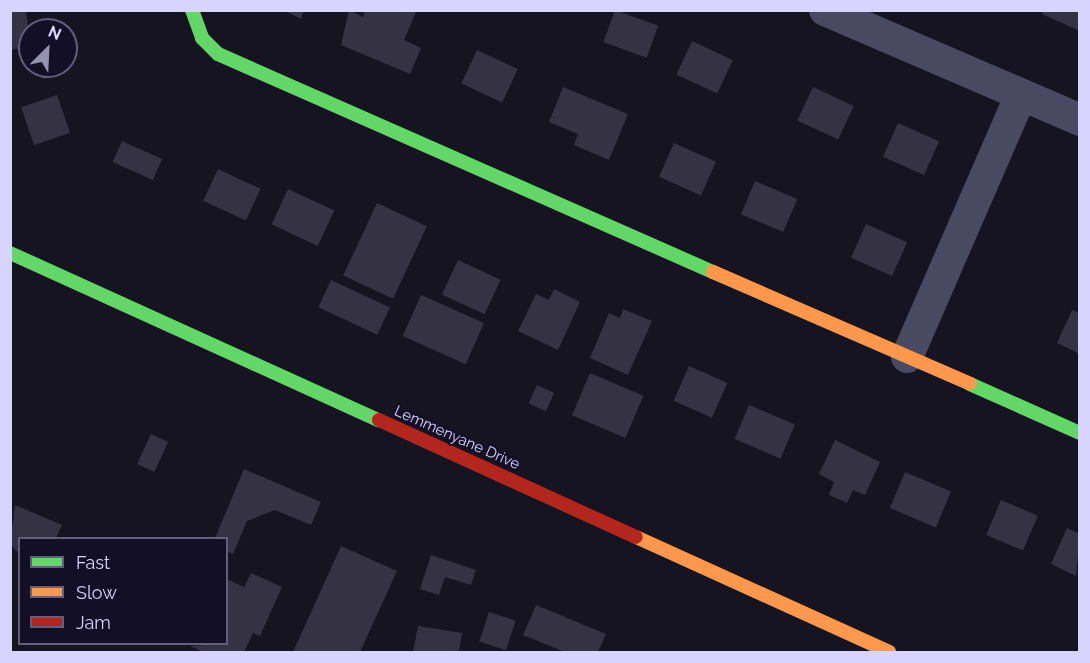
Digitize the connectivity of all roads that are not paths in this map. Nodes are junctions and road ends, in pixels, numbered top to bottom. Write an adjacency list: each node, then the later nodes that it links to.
1 (192, 10): 6 (street)
2 (825, 10): 3 (street)
3 (1021, 95): 4 (street); 6 (street)
4 (1080, 120)
5 (10, 253): 8 (street, Lemmenyane Drive)
6 (907, 357): 7 (street)
7 (1080, 433)
8 (889, 652)

